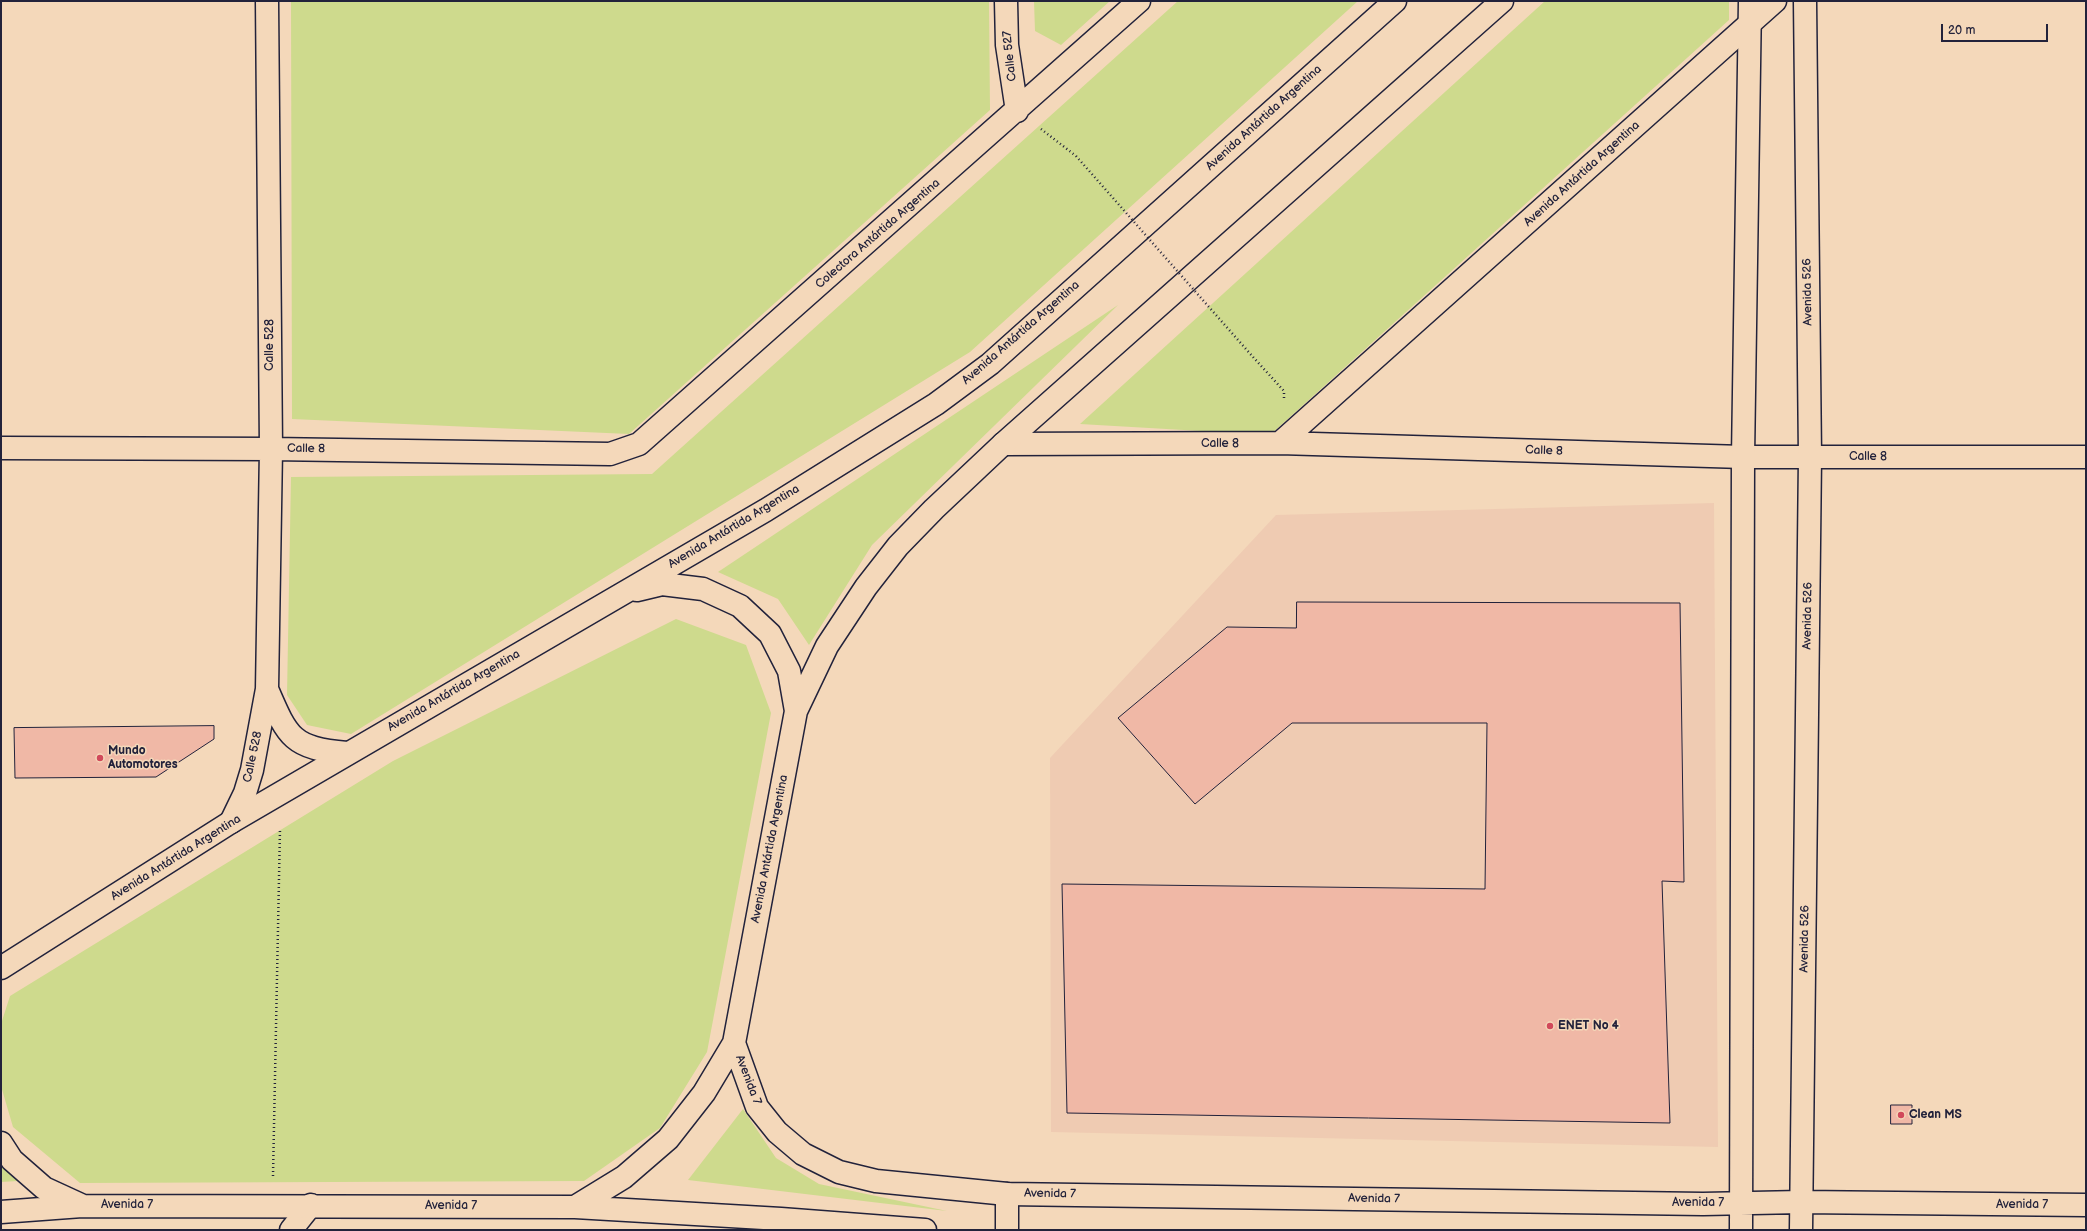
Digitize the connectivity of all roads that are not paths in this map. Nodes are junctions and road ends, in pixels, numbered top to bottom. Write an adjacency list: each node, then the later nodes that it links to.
1 (267, 1): 14 (main road, Calle 528)
2 (1006, 1): 10 (main road, Calle 527)
3 (1138, 1): 10 (main road, Colectora Antártida Argentina)
4 (1395, 1): 19 (main road, Avenida Antártida Argentina)
5 (1502, 1): 12 (main road, Avenida Antártida Argentina)
6 (1750, 1): 9 (main road)
7 (1775, 1): 9 (main road, Avenida Antártida Argentina)
8 (1806, 1): 17 (main road, Avenida 526)
9 (1750, 24): 11 (main road, Avenida Antártida Argentina); 16 (main road)
10 (1017, 111): 15 (main road, Colectora Antártida Argentina)
11 (1280, 443): 12 (main road, Calle 8); 16 (main road, Calle 8)
12 (1003, 444): 21 (main road, Avenida Antártida Argentina)
13 (1, 448): 14 (main road, Calle 8)
14 (271, 448): 15 (main road, Calle 8); 20 (main road, Calle 528)
15 (610, 454)
16 (1743, 457): 17 (main road, Calle 8); 29 (main road)
17 (1810, 457): 18 (main road, Calle 8); 28 (main road, Avenida 526)
18 (2086, 457)
19 (622, 593): 21 (main road); 22 (main road, Avenida Antártida Argentina)
20 (267, 689): 22 (main road, Calle 528); 23 (main road, Calle 528)
21 (796, 711): 25 (main road, Avenida Antártida Argentina)
22 (347, 753): 23 (main road, Avenida Antártida Argentina)
23 (231, 822): 24 (main road, Avenida Antártida Argentina)
24 (3, 970)
25 (734, 1043): 27 (main road, Avenida 7); 33 (main road, Avenida Antártida Argentina)
26 (1, 1143): 32 (main road)
27 (1007, 1194): 29 (main road, Avenida 7); 37 (main road)
28 (1801, 1202): 29 (main road, Avenida 7); 31 (main road, Avenida 7); 39 (main road, Avenida 526)
29 (1741, 1203): 38 (main road)
30 (311, 1205): 32 (main road, Avenida 7); 33 (main road, Avenida 7); 35 (main road)
31 (2086, 1205)
32 (82, 1206): 34 (main road, Avenida 7)
33 (575, 1207): 36 (main road, Avenida 7)
34 (1, 1212)
35 (291, 1230)
36 (925, 1230)
37 (1007, 1230)
38 (1741, 1230)
39 (1801, 1230)

